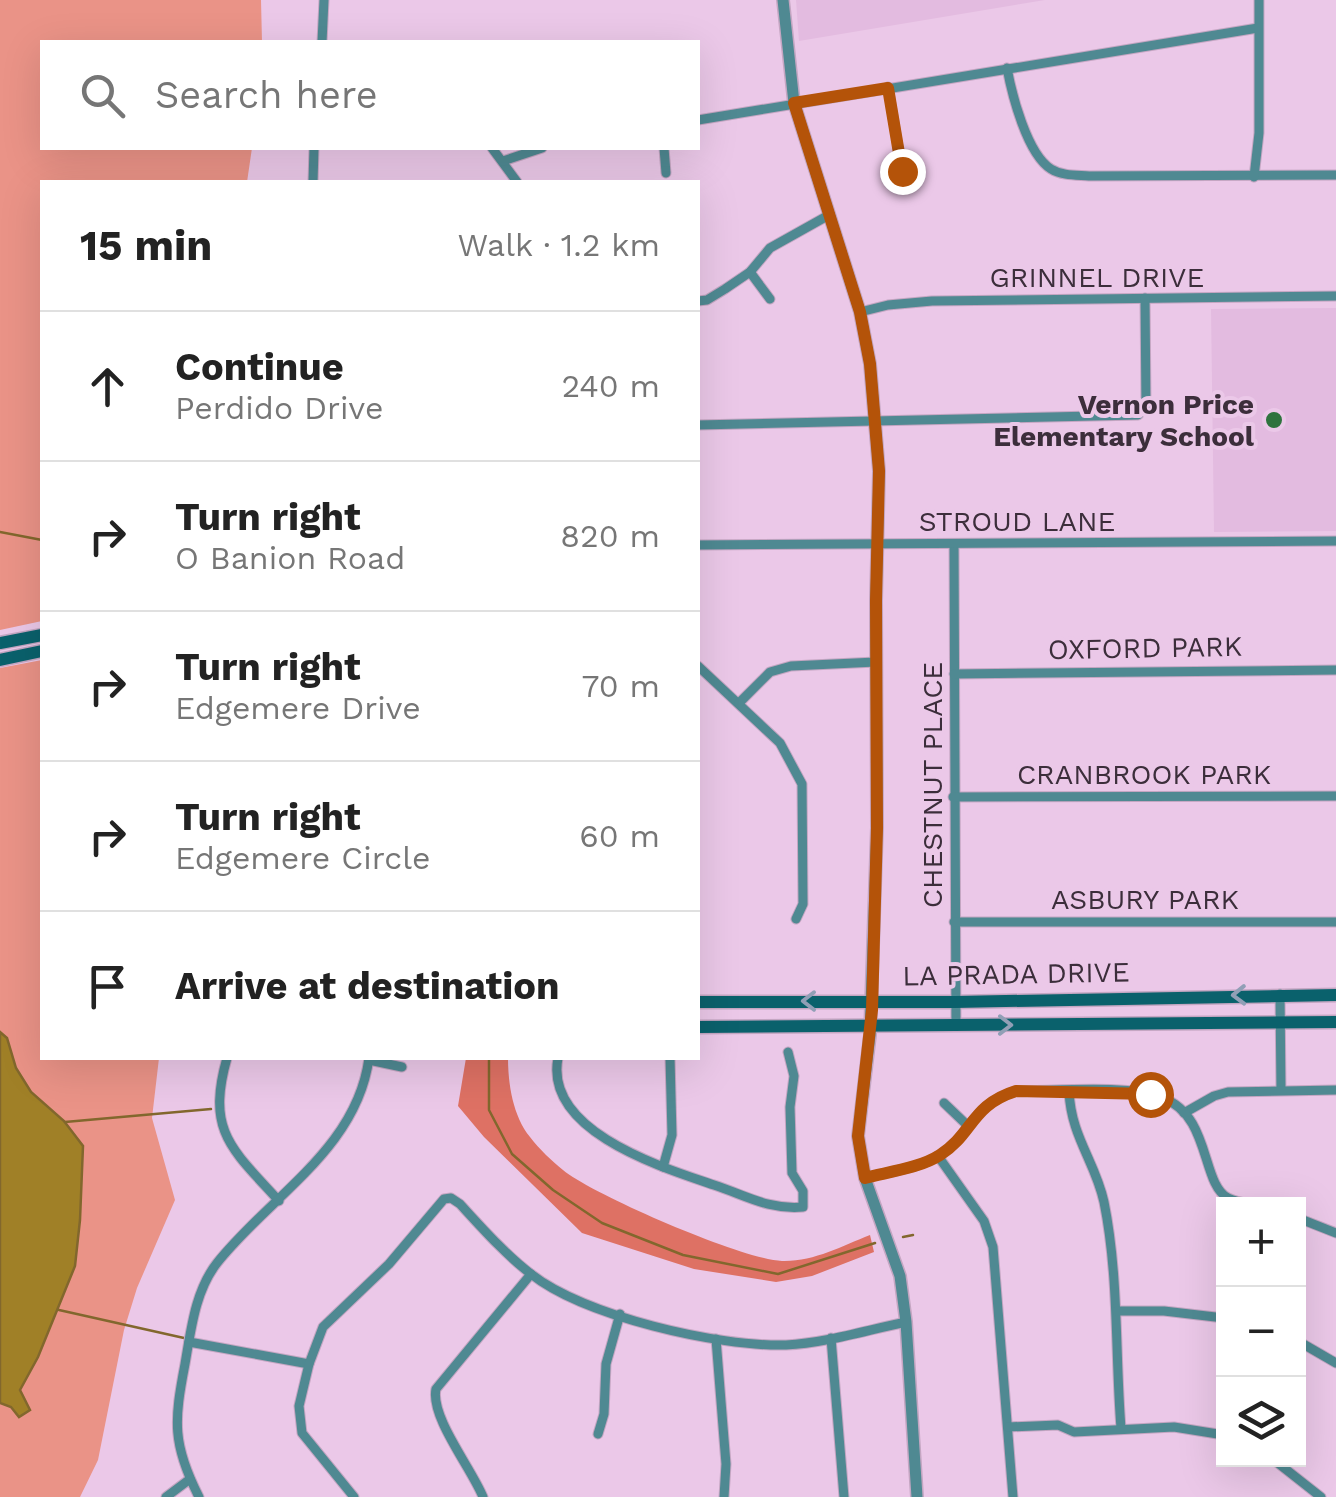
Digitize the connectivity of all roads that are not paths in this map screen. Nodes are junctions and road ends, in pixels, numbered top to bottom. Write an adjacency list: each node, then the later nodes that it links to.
1 (324, 0): 5 (street)
2 (784, 0): 8 (street)
3 (1259, 0): 4 (street)
4 (1258, 28): 6 (street); 18 (street)
5 (322, 40)
6 (1007, 68): 7 (street); 18 (street)
7 (888, 88): 8 (street); 15 (street)
8 (794, 103): 9 (street); 21 (street)
9 (700, 120)
10 (314, 150): 19 (street)
11 (494, 150): 14 (street)
12 (536, 150): 14 (street)
13 (664, 150): 16 (street)
14 (503, 161): 20 (street)
15 (902, 171)
16 (666, 172)
17 (1336, 175): 18 (street)
18 (1254, 177)
19 (314, 180)
20 (516, 180)
21 (829, 216): 22 (street); 27 (street)
22 (750, 272): 24 (street); 26 (street)
23 (1336, 296): 25 (street, GRINNEL DRIVE)
24 (770, 298)
25 (1145, 298): 27 (street, GRINNEL DRIVE); 28 (street)
26 (700, 301)
27 (860, 312): 28 (street)
28 (875, 422): 29 (street); 31 (street)
29 (700, 425)
30 (1336, 540): 32 (street, STROUD LANE)
31 (877, 544): 32 (street, STROUD LANE); 33 (street, STROUD LANE); 38 (street)
32 (954, 544): 41 (street, CHESTNUT PLACE)
33 (700, 545)
34 (40, 635): 35 (main road)
35 (0, 643)
36 (40, 651): 37 (main road)
37 (0, 660)
38 (876, 662): 42 (street); 50 (street)
39 (700, 668): 42 (street)
40 (1336, 670): 41 (street, OXFORD PARK)
41 (954, 674): 44 (street, CHESTNUT PLACE)
42 (739, 703): 45 (street)
43 (1336, 796): 44 (street, CRANBROOK PARK)
44 (953, 797): 46 (street, CHESTNUT PLACE)
45 (796, 920)
46 (954, 922): 47 (street, ASBURY PARK); 52 (street, CHESTNUT PLACE)
47 (1336, 922)
48 (1280, 994): 49 (main road, LA PRADA DRIVE); 52 (main road, LA PRADA DRIVE, one-way to 52); 55 (street)
49 (1336, 995)
50 (872, 1001): 51 (main road, LA PRADA DRIVE, one-way to 51); 52 (main road, LA PRADA DRIVE); 54 (street)
51 (700, 1002)
52 (955, 1002): 56 (street, CHESTNUT PLACE)
53 (1336, 1022): 55 (main road, LA PRADA DRIVE)
54 (871, 1024): 56 (main road, LA PRADA DRIVE); 57 (main road, LA PRADA DRIVE); 73 (street)
55 (1280, 1024): 56 (main road, LA PRADA DRIVE, one-way to 55); 65 (street)
56 (956, 1025)
57 (700, 1027)
58 (788, 1052): 72 (street)
59 (226, 1060): 75 (street)
60 (369, 1060): 75 (street)
61 (374, 1060): 64 (street)
62 (558, 1060): 72 (street)
63 (670, 1060): 72 (street)
64 (402, 1066)
65 (1281, 1090): 66 (street); 69 (street)
66 (1336, 1090)
67 (1070, 1092): 69 (street); 70 (street); 79 (street)
68 (944, 1103): 70 (street)
69 (1184, 1113): 74 (street)
70 (967, 1125): 71 (street)
71 (938, 1156): 73 (street); 89 (street)
72 (663, 1168)
73 (865, 1178): 82 (street)
74 (1227, 1197)
75 (279, 1201): 85 (street)
76 (1306, 1221): 77 (street)
77 (1336, 1232)
78 (531, 1274): 80 (street); 88 (street); 98 (street)
79 (1117, 1311): 81 (street); 90 (street)
80 (620, 1314): 84 (street); 92 (street)
81 (1216, 1317)
82 (906, 1322): 83 (street); 101 (street)
83 (832, 1338): 84 (street); 100 (street)
84 (716, 1339): 99 (street)
85 (189, 1342): 88 (street); 94 (street)
86 (1306, 1345): 87 (street)
87 (1336, 1363)
88 (309, 1364): 97 (street)
89 (1008, 1426): 90 (street); 102 (street)
90 (1121, 1428): 91 (street)
91 (1216, 1433)
92 (598, 1434)
93 (1283, 1467): 103 (street)
94 (190, 1480): 95 (street); 96 (street)
95 (166, 1497)
96 (199, 1497)
97 (354, 1497)
98 (483, 1497)
99 (724, 1497)
100 (844, 1497)
101 (916, 1497)
102 (1013, 1497)
103 (1321, 1497)

